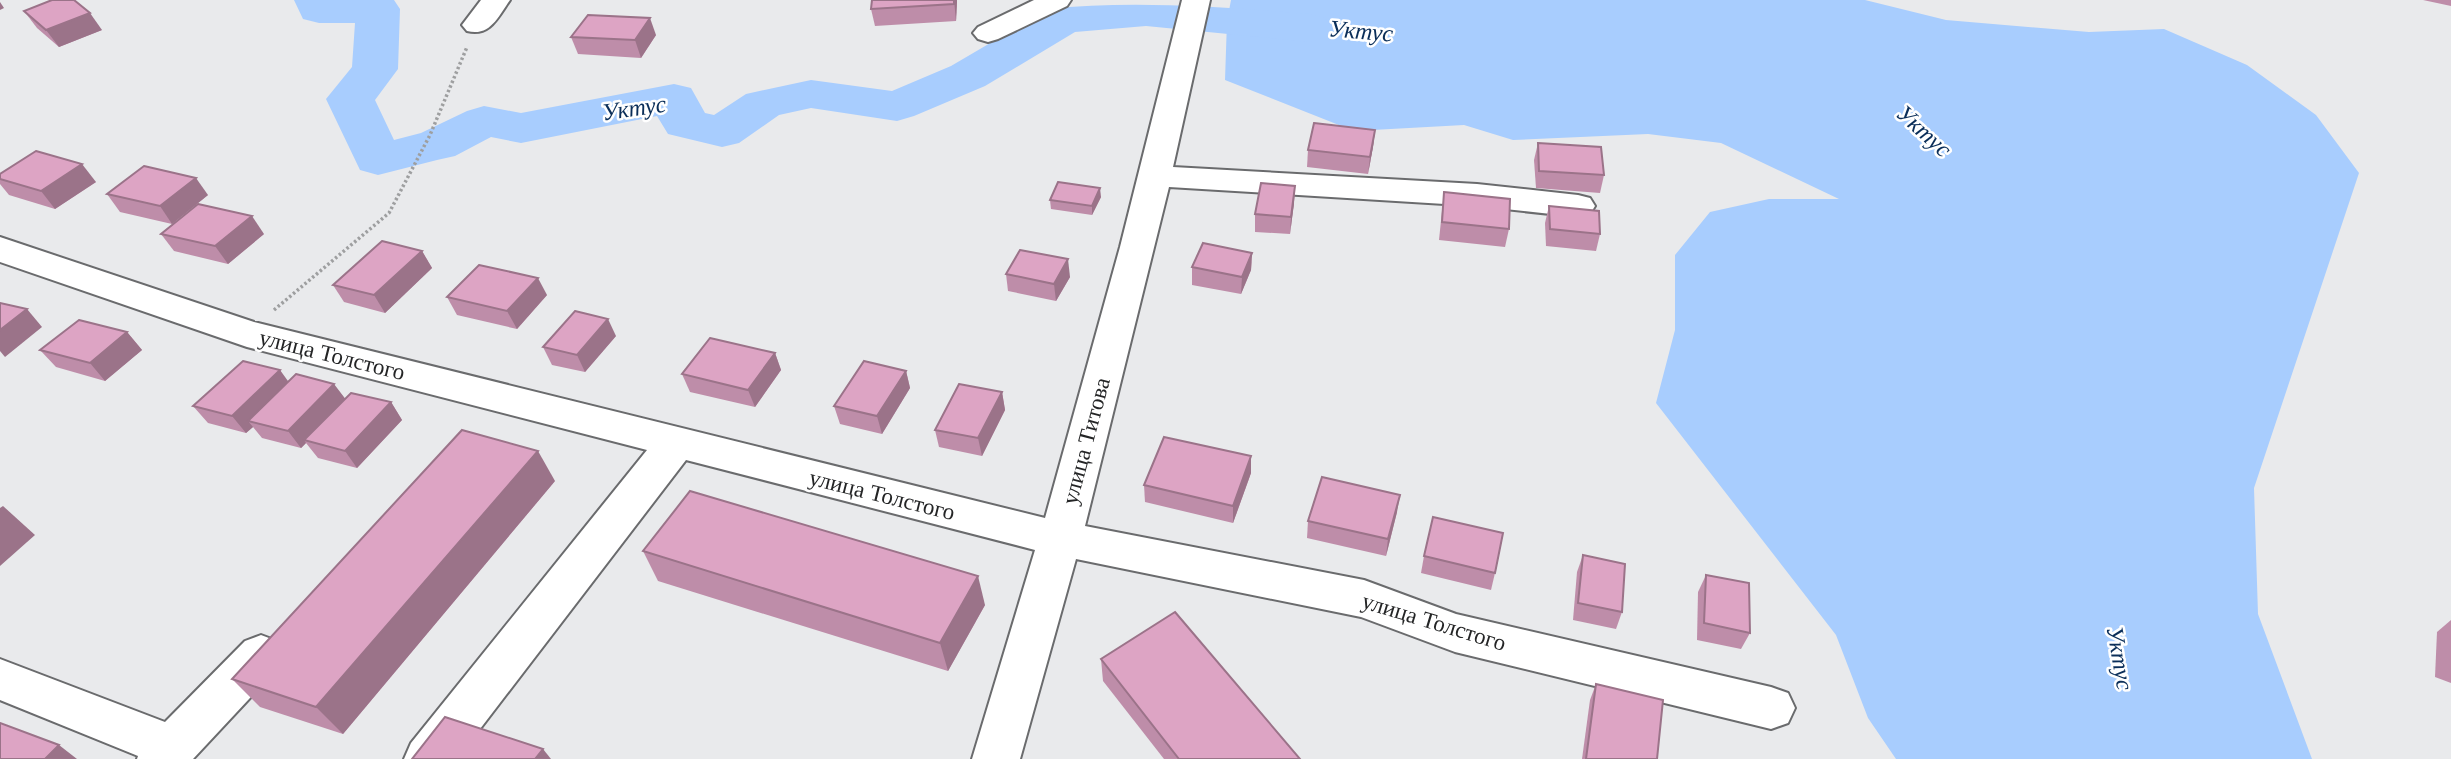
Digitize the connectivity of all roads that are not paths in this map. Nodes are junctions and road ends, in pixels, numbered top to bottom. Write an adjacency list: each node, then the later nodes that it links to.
1 (496, 0): 4 (street)
2 (1057, 0): 5 (street)
3 (1196, 0): 6 (street, улица Титова)
4 (477, 25)
5 (988, 33)
6 (1156, 176): 7 (street); 10 (street, улица Титова)
7 (1578, 206)
8 (0, 249): 9 (street, улица Толстого)
9 (676, 443): 10 (street, улица Толстого); 15 (street)
10 (1060, 540): 13 (street, улица Толстого); 16 (street, улица Титова)
11 (261, 655): 14 (street)
12 (0, 679): 14 (street)
13 (1771, 708)
14 (167, 753)
15 (429, 759)
16 (996, 759)

